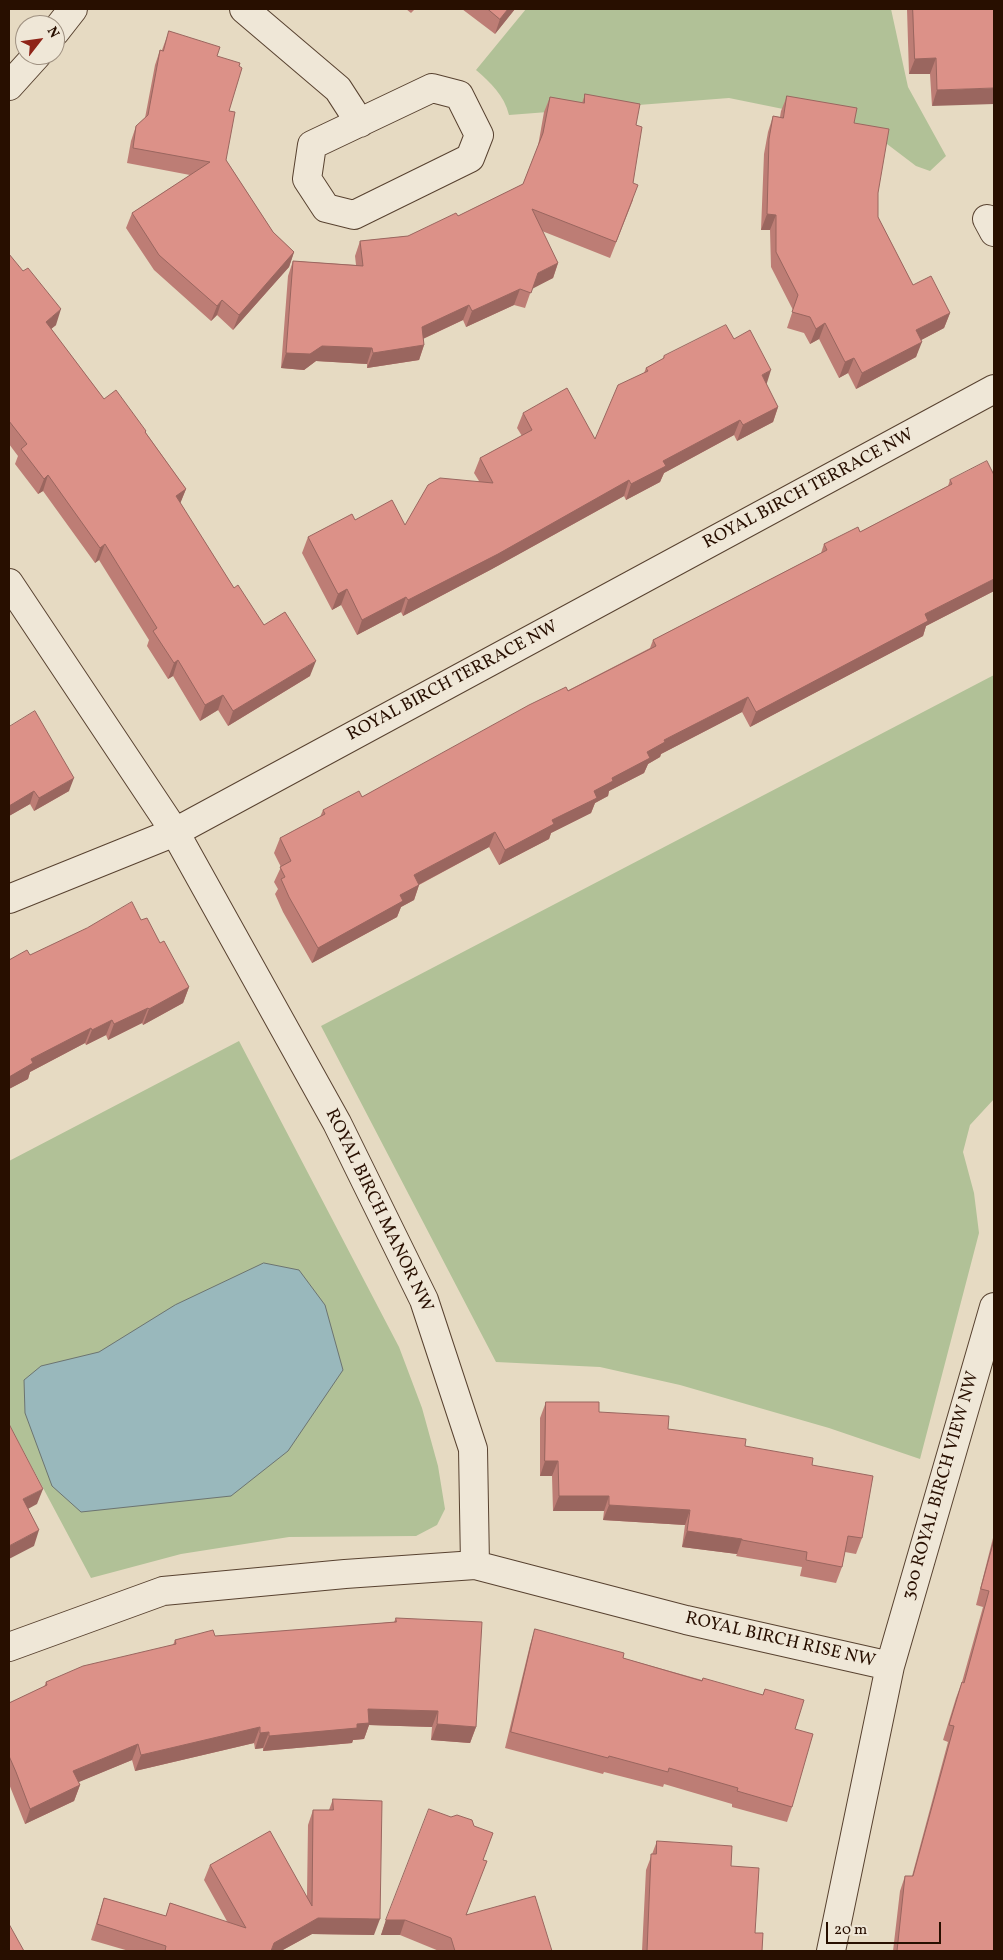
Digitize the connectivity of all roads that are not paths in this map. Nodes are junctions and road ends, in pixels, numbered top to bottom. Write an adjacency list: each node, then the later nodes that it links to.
1 (73, 9): 3 (street)
2 (244, 9): 6 (street)
3 (65, 19)
4 (28, 65): 5 (street)
5 (9, 86)
6 (360, 123): 6 (street)
7 (994, 389): 9 (street, ROYAL BIRCH TERRACE NW)
8 (9, 583): 9 (street)
9 (175, 832): 10 (street, ROYAL BIRCH TERRACE NW); 12 (street, ROYAL BIRCH MANOR NW)
10 (9, 899)
11 (994, 1307): 14 (street, 300 ROYAL BIRCH VIEW NW)
12 (475, 1565): 13 (street); 14 (street, ROYAL BIRCH RISE NW)
13 (9, 1646)
14 (890, 1666): 15 (street, ROYAL BIRCH RISE NW)
15 (831, 1951)

